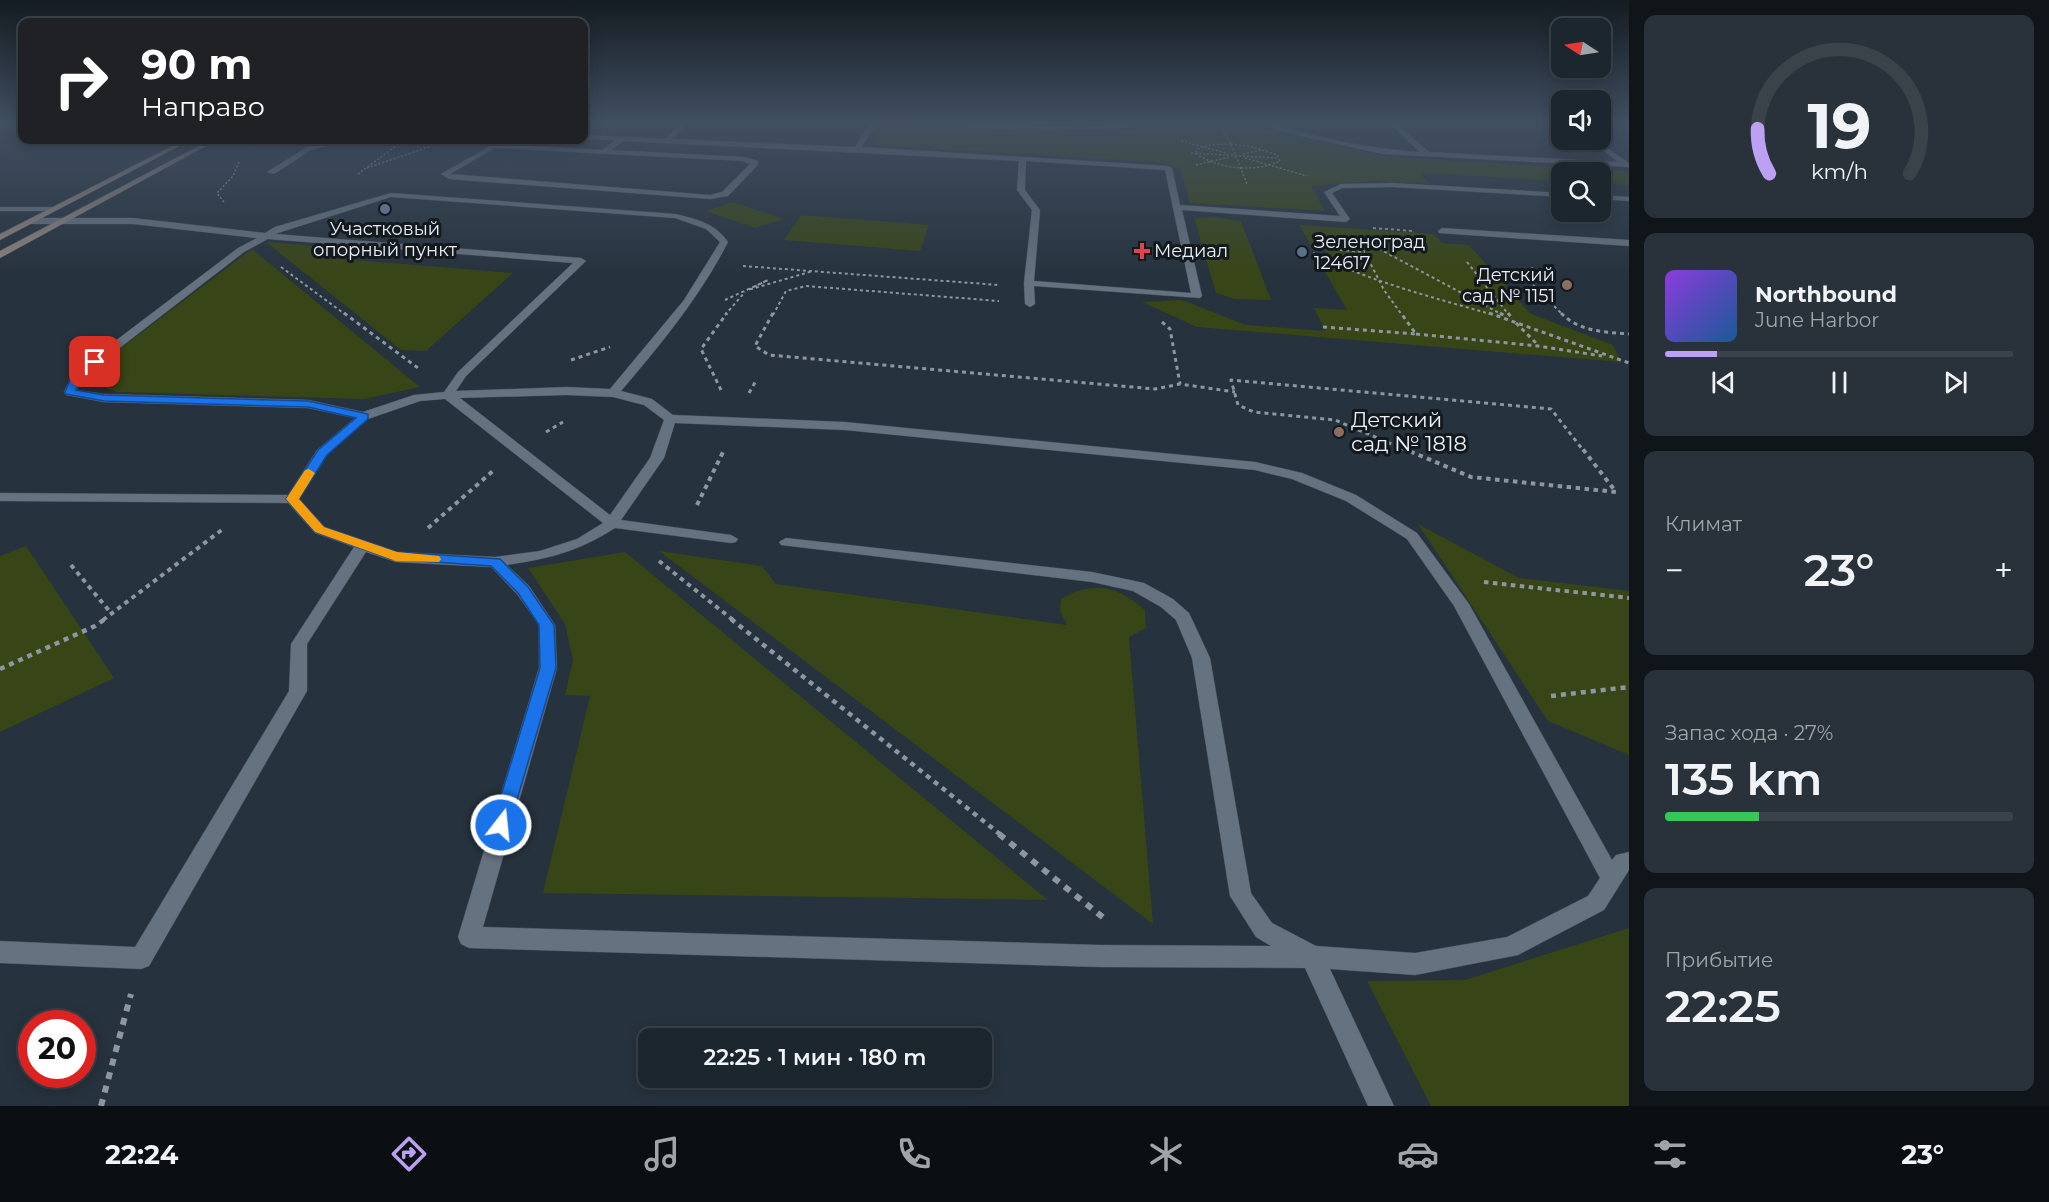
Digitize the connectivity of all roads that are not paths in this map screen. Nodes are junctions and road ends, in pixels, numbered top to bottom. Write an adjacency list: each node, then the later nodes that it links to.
1 (120, 175): 12 (main road)
2 (149, 175): 14 (main road)
3 (446, 175): 4 (lane)
4 (743, 175)
5 (1022, 175): 20 (lane)
6 (1170, 175): 10 (lane)
7 (1551, 194): 10 (lane)
8 (1611, 198): 9 (lane)
9 (1629, 199)
10 (1178, 207): 20 (lane)
11 (0, 209): 12 (lane)
12 (52, 209): 13 (main road)
13 (31, 221): 14 (lane); 17 (main road)
14 (62, 221): 16 (lane); 19 (main road)
15 (1443, 232): 18 (lane)
16 (266, 236): 22 (lane); 23 (lane); 24 (lane)
17 (0, 237)
18 (1627, 244)
19 (0, 255)
20 (1029, 283): 21 (lane)
21 (1030, 304)
22 (614, 393): 23 (lane); 25 (lane)
23 (448, 395): 24 (lane); 28 (lane)
24 (364, 416): 27 (lane)
25 (670, 419): 28 (lane); 34 (lane)
26 (0, 496): 27 (lane)
27 (292, 499): 31 (lane)
28 (612, 524): 29 (lane); 32 (lane)
29 (731, 539)
30 (786, 542): 36 (lane)
31 (363, 545): 32 (lane); 35 (lane)
32 (495, 562): 36 (lane)
33 (1629, 861): 34 (lane)
34 (1611, 878): 36 (lane)
35 (0, 952)
36 (1312, 957): 37 (lane)
37 (1381, 1106)

